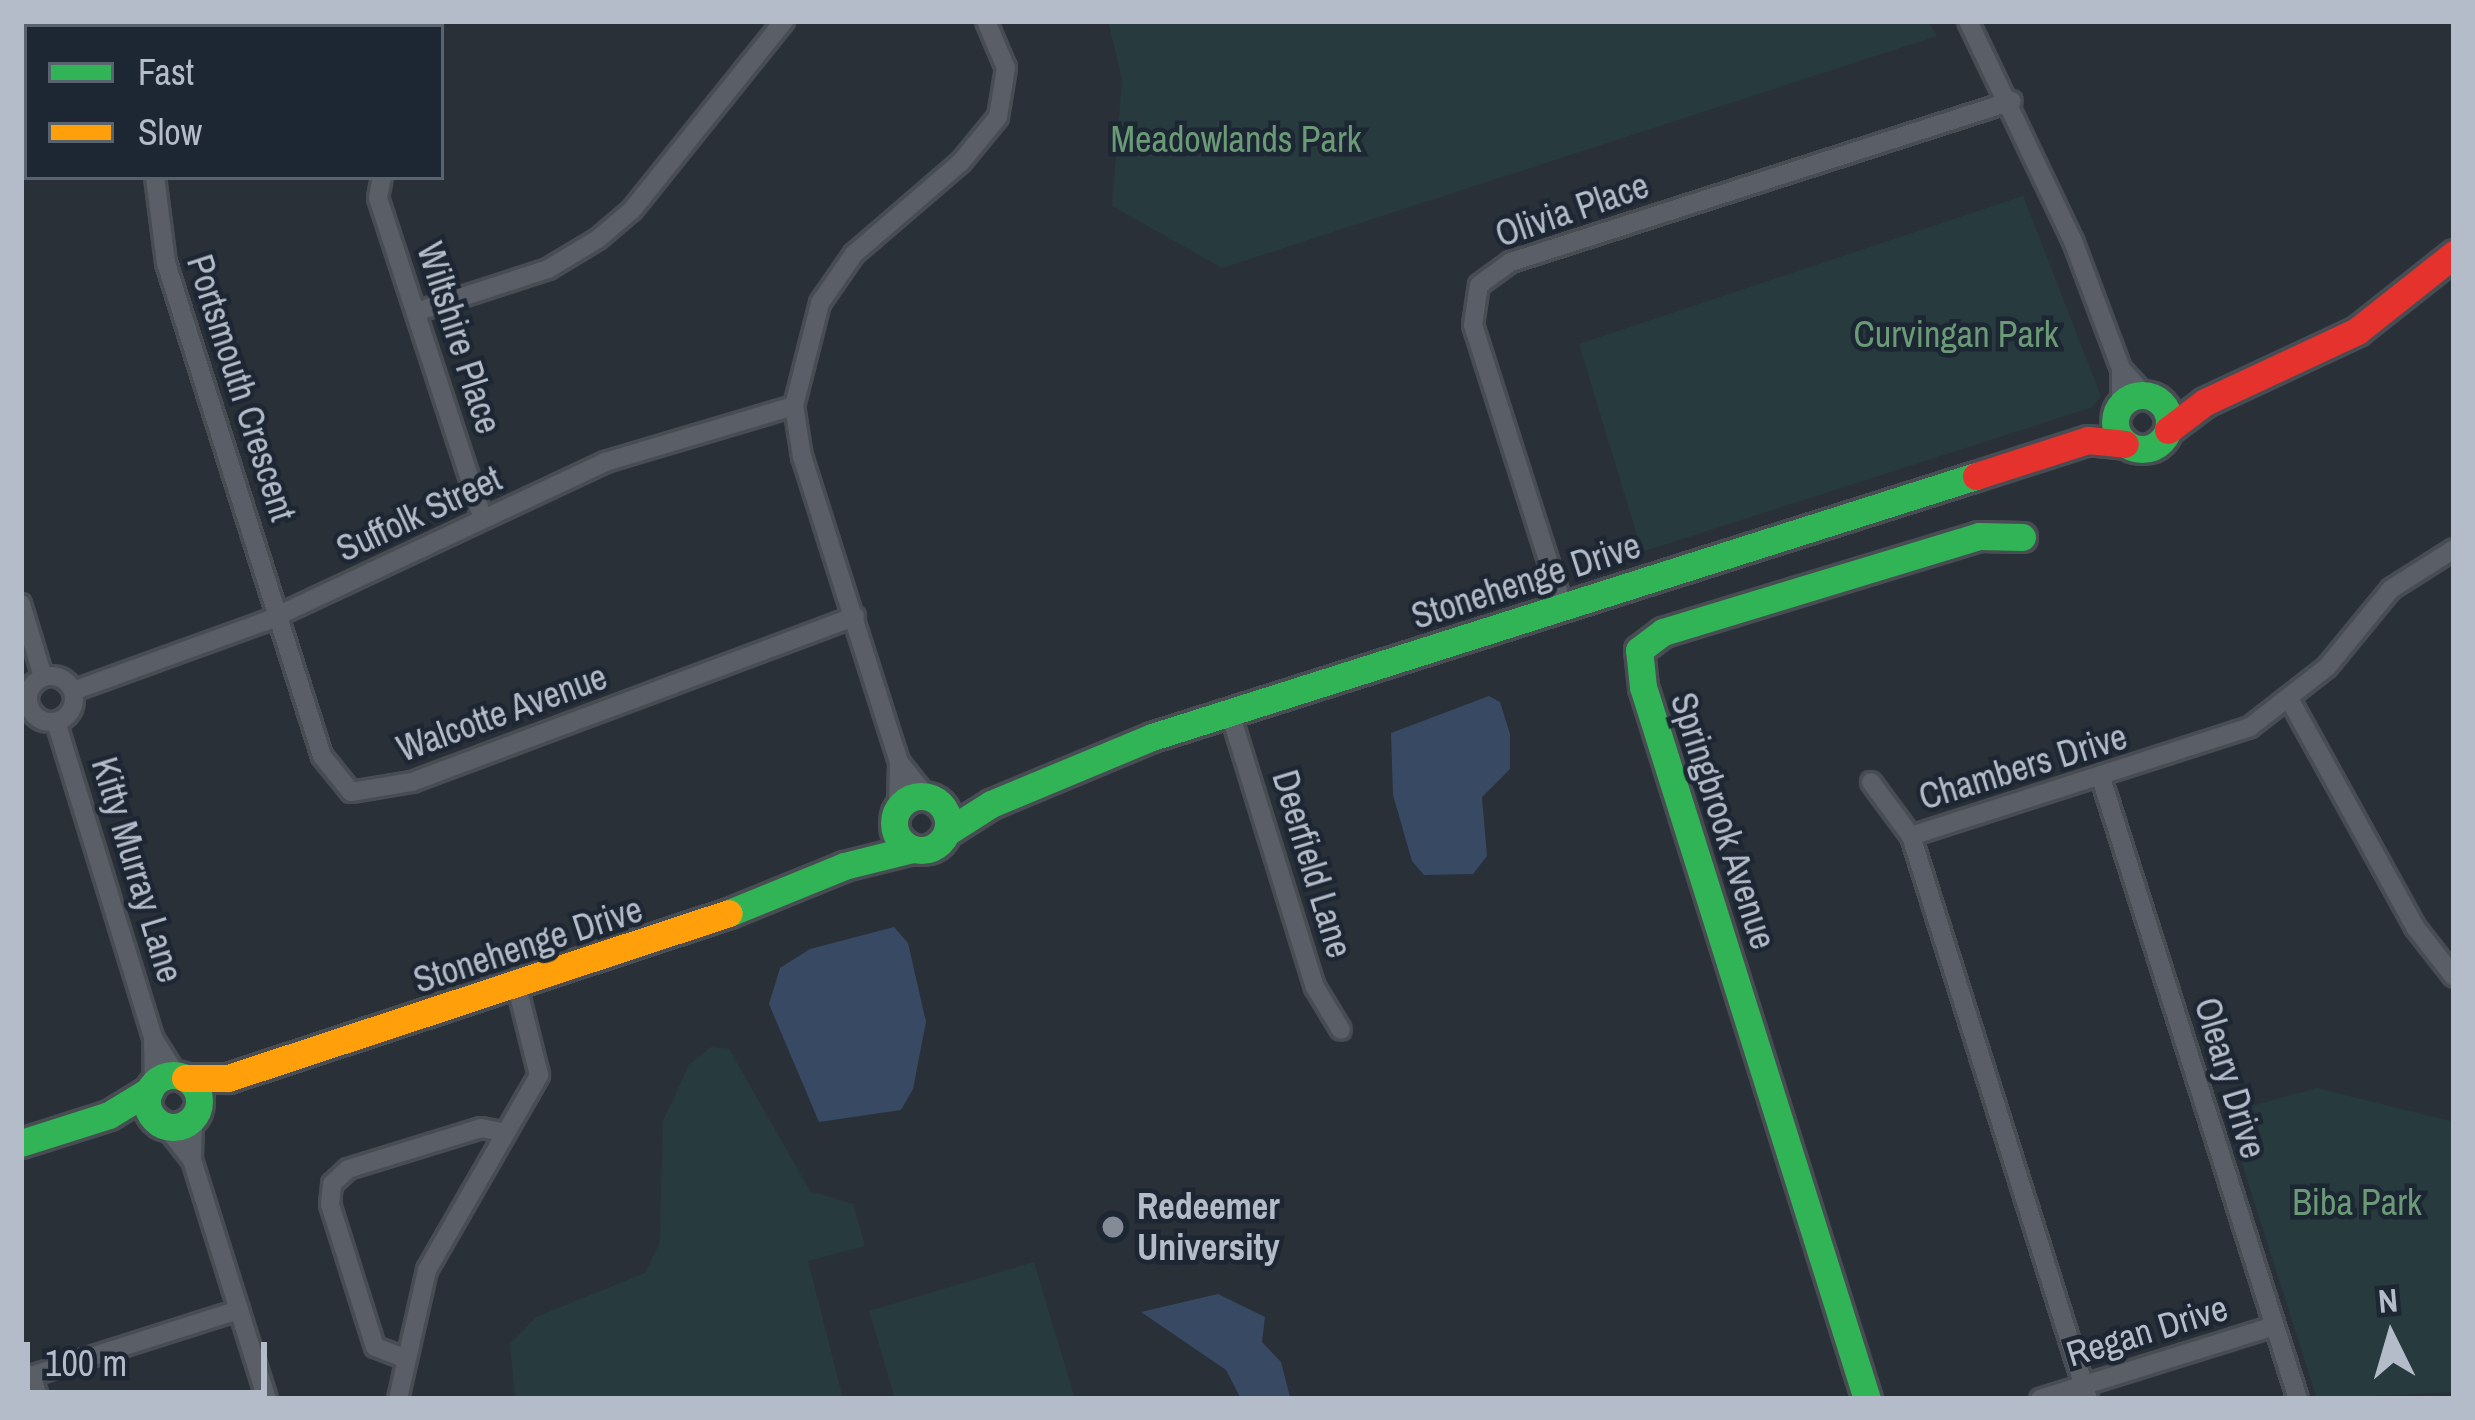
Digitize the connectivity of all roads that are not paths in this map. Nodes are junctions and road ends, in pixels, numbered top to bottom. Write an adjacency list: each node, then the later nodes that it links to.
1 (784, 21): 8 (street)
2 (986, 21): 9 (street)
3 (1967, 21): 4 (street)
4 (2012, 101): 10 (street); 15 (street, Olivia Place)
5 (155, 180): 16 (street, Portsmouth Crescent)
6 (382, 180): 8 (street, Wiltshire Place)
7 (2454, 254): 10 (street)
8 (416, 312): 11 (street, Wiltshire Place)
9 (794, 406): 11 (street, Suffolk Street); 17 (street)
10 (2139, 416): 15 (street, Stonehenge Drive)
11 (483, 519): 16 (street, Suffolk Street)
12 (2022, 537): 51 (street, Springbrook Avenue)
13 (2453, 551): 20 (street, Chambers Drive)
14 (21, 604): 18 (street)
15 (1564, 608): 22 (street, Stonehenge Drive)
16 (279, 616): 17 (street, Walcotte Avenue); 19 (street, Suffolk Street)
17 (855, 616): 24 (street)
18 (43, 677): 19 (street); 21 (street)
19 (73, 691): 23 (street)
20 (2291, 702): 25 (street, Chambers Drive); 34 (street)
21 (25, 706): 23 (street)
22 (1230, 713): 28 (street, Stonehenge Drive); 36 (street, Deerfield Lane)
23 (56, 722): 38 (street, Kitty Murray Lane)
24 (899, 762): 27 (street); 29 (street)
25 (2101, 778): 31 (street, Chambers Drive); 44 (street, Oleary Drive)
26 (1871, 782): 31 (street)
27 (932, 799): 28 (street, Stonehenge Drive); 29 (street, Stonehenge Drive); 30 (street)
28 (991, 804): 30 (street, Stonehenge Drive)
29 (896, 815): 32 (street); 33 (street, Stonehenge Drive)
30 (947, 832): 32 (street, Stonehenge Drive)
31 (1910, 836): 47 (street, Chambers Drive)
32 (912, 849): 33 (street, Stonehenge Drive)
33 (844, 866): 35 (street, Stonehenge Drive)
34 (2454, 977)
35 (517, 987): 37 (street, Stonehenge Drive); 41 (street)
36 (1341, 1030)
37 (228, 1078): 38 (street, Stonehenge Drive); 40 (street, Stonehenge Drive)
38 (166, 1082): 39 (street); 40 (street); 40 (street)
39 (109, 1115): 40 (street); 42 (street)
40 (179, 1119): 43 (street)
41 (506, 1133): 45 (street); 45 (street)
42 (21, 1143)
43 (239, 1310): 46 (street); 49 (street)
44 (2274, 1326): 47 (street, Regan Drive); 53 (street, Oleary Drive)
45 (404, 1358): 50 (street)
46 (26, 1377): 48 (street)
47 (2085, 1392): 52 (street, Regan Drive)
48 (39, 1399)
49 (267, 1399)
50 (398, 1399)
51 (1868, 1399)
52 (2040, 1399)
53 (2298, 1399)

